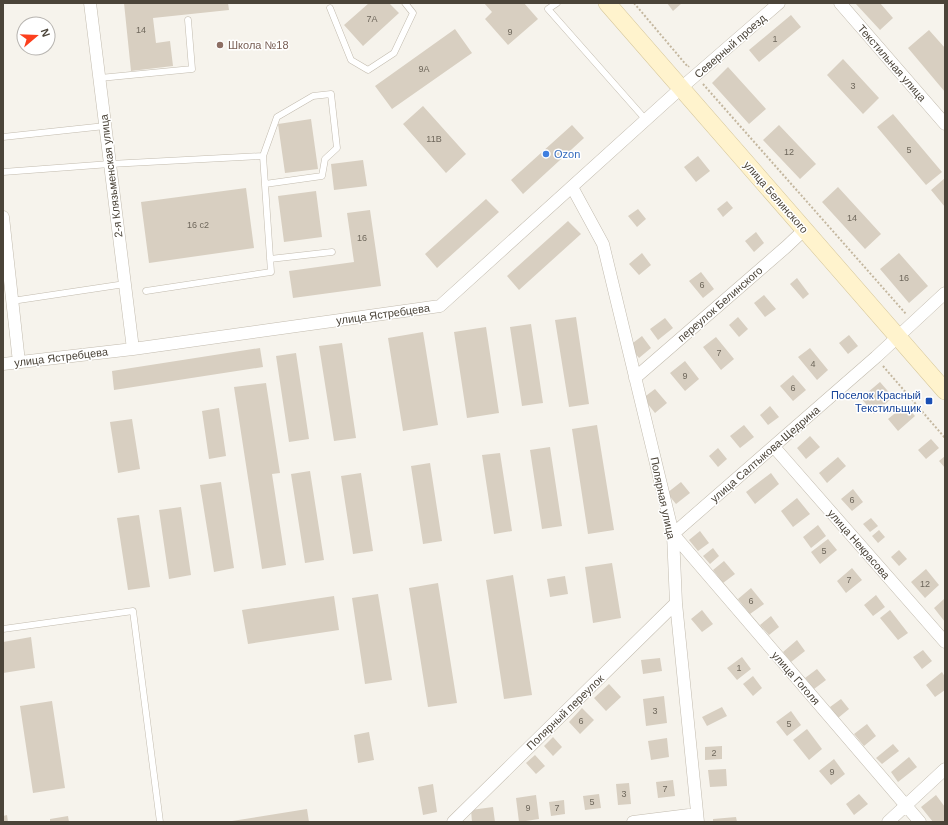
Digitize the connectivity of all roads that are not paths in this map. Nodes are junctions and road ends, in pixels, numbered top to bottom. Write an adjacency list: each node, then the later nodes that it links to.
1 (90, 3): 9 (street, 2-я Клязьменская улица)
2 (405, 3): 7 (lane)
3 (557, 3): 11 (lane)
4 (607, 3): 10 (main road, улица Белинского)
5 (779, 3): 10 (street, Северный проезд)
6 (840, 3): 12 (street, Текстильная улица)
7 (330, 8)
8 (188, 20): 9 (lane)
9 (100, 78): 13 (street, 2-я Клязьменская улица)
10 (681, 88): 11 (street, улица Ястребцева); 21 (main road, улица Белинского)
11 (646, 120): 19 (street, улица Ястребцева)
12 (945, 124)
13 (105, 126): 14 (lane); 16 (street, 2-я Клязьменская улица)
14 (3, 137)
15 (263, 156): 16 (lane); 18 (lane); 18 (lane)
16 (110, 164): 17 (lane); 24 (street, 2-я Клязьменская улица)
17 (3, 172)
18 (265, 184): 23 (lane)
19 (572, 187): 29 (street, улица Ястребцева); 32 (street, Полярная улица)
20 (3, 217): 27 (street)
21 (804, 230): 28 (main road, улица Белинского); 32 (street, переулок Белинского)
22 (332, 252): 23 (lane)
23 (270, 259): 25 (lane)
24 (125, 284): 27 (lane); 29 (street, 2-я Клязьменская улица)
25 (146, 291)
26 (945, 294): 28 (street, улица Салтыкова-Щедрина)
27 (12, 301): 30 (street)
28 (897, 337): 33 (main road, улица Белинского); 34 (street, улица Салтыкова-Щедрина)
29 (133, 349): 30 (street, улица Ястребцева)
30 (19, 362): 31 (street, улица Ястребцева)
31 (3, 364)
32 (635, 378): 35 (street, Полярная улица)
33 (945, 391)
34 (774, 447): 35 (street, улица Салтыкова-Щедрина); 38 (street, улица Некрасова)
35 (673, 534): 36 (street, Полярная улица); 40 (street, улица Гоголя)
36 (676, 603): 41 (street, Полярная улица); 43 (street, Полярный переулок)
37 (3, 629): 42 (lane)
38 (945, 642)
39 (945, 769): 40 (street)
40 (906, 806): 45 (street); 46 (street, улица Гоголя)
41 (698, 818): 44 (street)
42 (160, 822)
43 (453, 822)
44 (633, 822)
45 (888, 822)
46 (920, 822)

